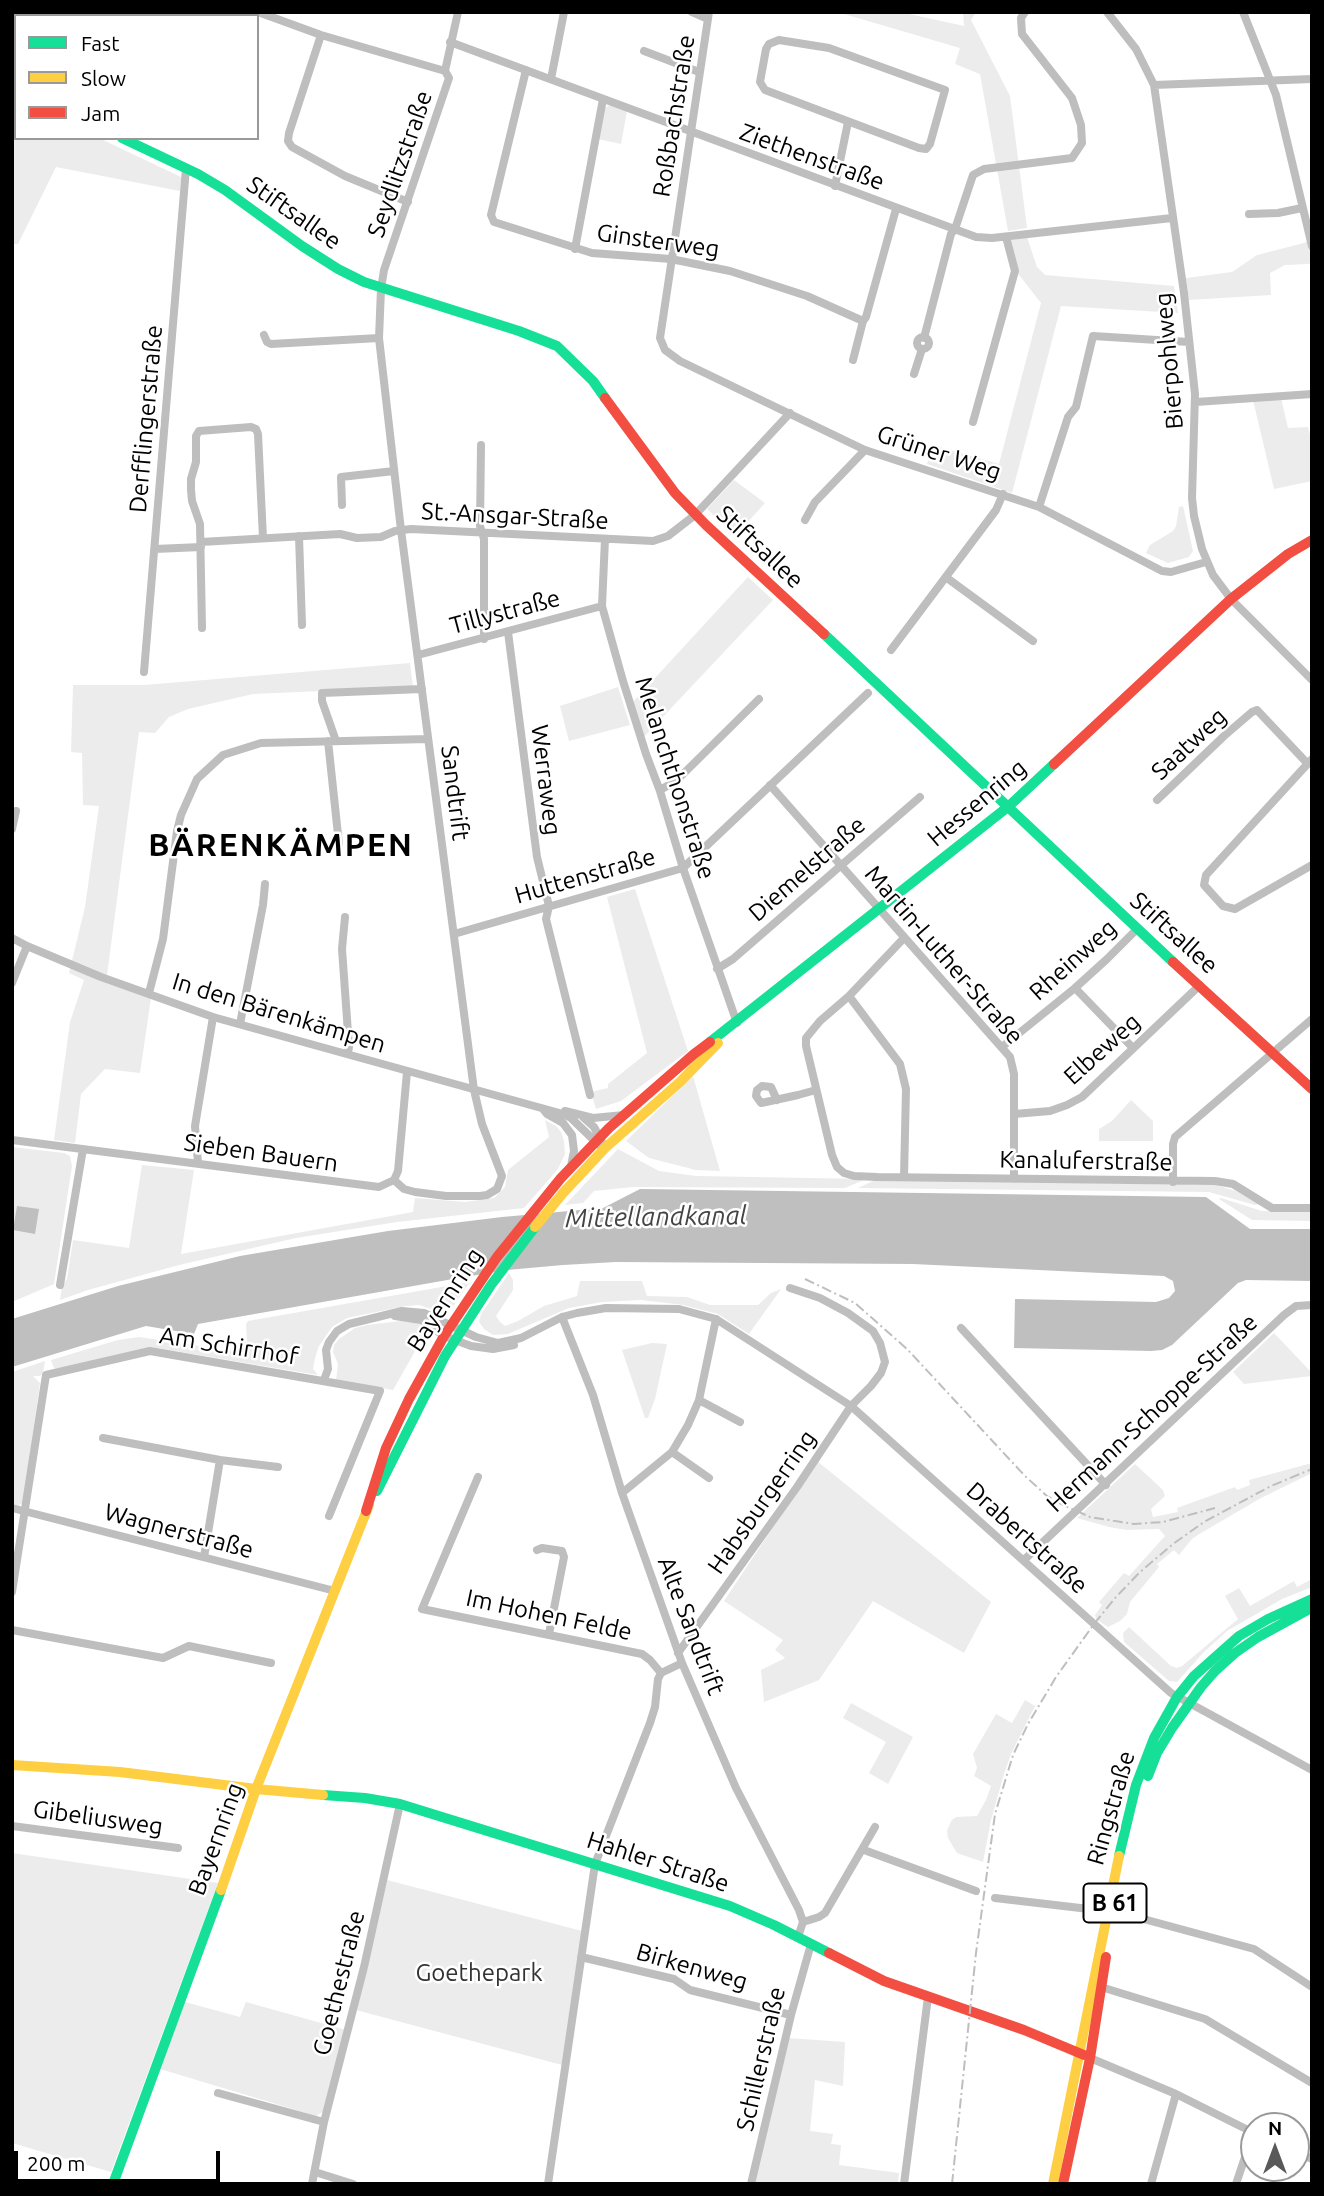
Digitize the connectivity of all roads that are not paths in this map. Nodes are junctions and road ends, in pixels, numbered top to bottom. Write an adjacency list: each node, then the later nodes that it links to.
1 (258, 12): 9 (street)
2 (458, 12): 10 (street, Seydlitzstraße)
3 (564, 12): 15 (street)
4 (692, 12): 8 (street)
5 (1025, 12): 30 (street)
6 (1107, 12): 18 (street, Bierpohlweg)
7 (1243, 12): 17 (street)
8 (709, 15): 14 (street, Roßbachstraße)
9 (321, 35): 13 (street); 25 (street)
10 (450, 43): 12 (street, Ziethenstraße); 13 (street, Seydlitzstraße)
11 (643, 51): 14 (street)
12 (526, 70): 15 (street, Ziethenstraße); 33 (street, Ginsterweg)
13 (445, 71): 25 (street, Seydlitzstraße)
14 (699, 72): 21 (street, Roßbachstraße)
15 (551, 79): 19 (street, Ziethenstraße)
16 (1312, 79): 17 (street)
17 (1272, 81): 18 (street); 26 (street)
18 (1154, 85): 29 (street, Bierpohlweg)
19 (603, 99): 21 (street, Ziethenstraße); 33 (street)
20 (848, 122): 20 (street); 24 (street)
21 (690, 132): 24 (street, Ziethenstraße); 34 (street, Roßbachstraße)
22 (136, 141): 23 (street, Stiftsallee)
23 (186, 168): 35 (street, Stiftsallee); 62 (street, Derfflingerstraße)
24 (835, 186): 27 (street, Ziethenstraße)
25 (408, 202): 35 (street, Seydlitzstraße)
26 (1302, 208): 28 (street); 32 (street)
27 (896, 209): 30 (street, Ziethenstraße); 36 (street)
28 (1249, 214)
29 (1172, 218): 31 (street, Ziethenstraße); 39 (street, Bierpohlweg)
30 (955, 229): 31 (street, Ziethenstraße); 42 (street)
31 (1006, 237): 46 (street)
32 (1312, 246)
33 (575, 248): 34 (street, Ginsterweg)
34 (671, 259): 36 (street, Ginsterweg); 40 (street, Roßbachstraße)
35 (381, 289): 38 (street, Sandtrift); 53 (street, Stiftsallee)
36 (863, 321): 41 (street)
37 (264, 335): 38 (street)
38 (379, 338): 49 (street, Sandtrift)
39 (1189, 342): 44 (street, Bierpohlweg); 52 (street)
40 (665, 350): 45 (street, Grüner Weg)
41 (852, 360)
42 (914, 374)
43 (1312, 394): 44 (street)
44 (1196, 402): 63 (street, Bierpohlweg)
45 (790, 414): 48 (street, Grüner Weg); 53 (street, St.-Ansgar-Straße)
46 (973, 422)
47 (481, 445): 56 (street)
48 (865, 450): 50 (street, Grüner Weg); 54 (street)
49 (394, 471): 51 (street); 55 (street, Sandtrift)
50 (1003, 494): 52 (street, Grüner Weg); 64 (street)
51 (342, 505)
52 (1039, 507): 63 (street, Grüner Weg)
53 (695, 514): 59 (street, St.-Ansgar-Straße); 86 (street, Stiftsallee)
54 (805, 520)
55 (401, 530): 56 (street, St.-Ansgar-Straße); 57 (street, St.-Ansgar-Straße); 73 (street, Sandtrift)
56 (481, 532): 59 (street, St.-Ansgar-Straße); 70 (street)
57 (299, 536): 58 (street, St.-Ansgar-Straße); 67 (street)
58 (263, 538): 61 (street, St.-Ansgar-Straße); 61 (street)
59 (605, 540): 66 (street, Melanchthonstraße)
60 (1312, 540): 65 (street, Hessenring)
61 (201, 544): 62 (street, St.-Ansgar-Straße); 68 (street)
62 (155, 549): 74 (street, Derfflingerstraße)
63 (1206, 562): 65 (street, Bierpohlweg)
64 (947, 578): 71 (street); 72 (street)
65 (1231, 599): 75 (street, Bierpohlweg); 86 (street, Hessenring)
66 (602, 606): 69 (street, Tillystraße); 83 (street, Melanchthonstraße)
67 (302, 625)
68 (202, 628)
69 (508, 632): 70 (street, Tillystraße); 94 (street, Werraweg)
70 (484, 639): 73 (street, Tillystraße)
71 (1033, 641)
72 (891, 650)
73 (418, 655): 76 (street, Sandtrift)
74 (144, 672)
75 (1312, 680)
76 (422, 689): 79 (street, Sandtrift); 80 (street)
77 (868, 693): 82 (street, Huttenstraße)
78 (760, 699): 83 (street)
79 (428, 739): 80 (street); 98 (street, Sandtrift)
80 (332, 741): 89 (street); 106 (street)
81 (1310, 761): 85 (street, Saatweg); 91 (street)
82 (770, 785): 90 (street, Martin-Luther-Straße); 92 (street, Huttenstraße)
83 (660, 790): 92 (street, Melanchthonstraße)
84 (920, 797): 90 (street, Diemelstraße)
85 (1157, 800)
86 (1009, 806): 95 (street, Hessenring); 97 (street, Stiftsallee)
87 (16, 811): 88 (street)
88 (12, 829)
89 (340, 845)
90 (842, 864): 95 (street, Martin-Luther-Straße); 102 (street, Diemelstraße)
91 (1312, 865)
92 (683, 868): 94 (street, Huttenstraße); 102 (street, Melanchthonstraße)
93 (265, 884): 111 (street)
94 (549, 906): 98 (street, Huttenstraße); 120 (street, Werraweg)
95 (880, 909): 100 (street, Martin-Luther-Straße); 110 (street, Hessenring)
96 (345, 917): 114 (street)
97 (1137, 929): 104 (street, Stiftsallee); 105 (street, Rheinweg)
98 (454, 934): 118 (street, Sandtrift)
99 (12, 938): 101 (street, In den Bärenkämpen)
100 (904, 938): 107 (street); 112 (street, Martin-Luther-Straße)
101 (27, 946): 103 (street); 106 (street, In den Bärenkämpen)
102 (717, 969): 110 (street, Melanchthonstraße)
103 (12, 983)
104 (1200, 985): 113 (street, Elbeweg); 115 (street, Stiftsallee)
105 (1074, 988): 112 (street, Rheinweg); 113 (street)
106 (149, 993): 108 (street, In den Bärenkämpen)
107 (849, 996): 119 (street); 131 (street)
108 (214, 1017): 111 (street, In den Bärenkämpen); 129 (street)
109 (1312, 1019): 115 (street)
110 (737, 1023): 124 (street, Hessenring); 127 (street, Hessenring)
111 (240, 1024): 114 (street, In den Bärenkämpen)
112 (1002, 1047): 123 (street, Martin-Luther-Straße)
113 (1133, 1048): 123 (street, Elbeweg)
114 (348, 1053): 116 (street, In den Bärenkämpen)
115 (1274, 1053): 117 (street, Stiftsallee); 134 (street)
116 (407, 1072): 118 (street, In den Bärenkämpen); 133 (street)
117 (1312, 1088)
118 (474, 1090): 122 (street, In den Bärenkämpen); 133 (street, Sandtrift)
119 (816, 1090): 121 (street); 131 (street, Kanaluferstraße)
120 (590, 1095)
121 (777, 1100)
122 (541, 1107): 125 (street, In den Bärenkämpen); 127 (street, In den Bärenkämpen); 130 (street, In den Bärenkämpen)
123 (1014, 1114): 132 (street, Martin-Luther-Straße)
124 (624, 1115): 125 (street, In den Bärenkämpen); 127 (street, Hessenring)
125 (582, 1117): 127 (street)
126 (12, 1140): 128 (street, Sieben Bauern)
127 (600, 1143): 130 (street, Bayernring); 142 (street, Bayernring)
128 (83, 1149): 129 (street, Sieben Bauern); 136 (street)
129 (198, 1163): 133 (street, Sieben Bauern)
130 (570, 1169): 142 (street, Bayernring)
131 (904, 1177): 132 (street, Kanaluferstraße)
132 (1014, 1179): 134 (street, Kanaluferstraße)
133 (394, 1180)
134 (1173, 1182): 135 (street, Kanaluferstraße)
135 (1312, 1208)
136 (60, 1285)
137 (789, 1288): 148 (street)
138 (1312, 1305): 156 (street, Hermann-Schoppe-Straße)
139 (385, 1315): 142 (street, Am Schirrhof); 145 (street, Am Schirrhof); 146 (street, Am Schirrhof)
140 (562, 1317): 141 (street, Drabertstraße); 143 (street, Drabertstraße); 157 (street, Alte Sandtrift)
141 (716, 1319): 147 (street); 148 (street, Drabertstraße)
142 (456, 1327): 143 (street, Drabertstraße); 145 (street, Bayernring)
143 (543, 1327): 145 (street, Drabertstraße)
144 (961, 1328): 156 (street)
145 (449, 1338): 164 (street, Bayernring)
146 (324, 1380): 159 (street, Am Schirrhof); 160 (street, Am Schirrhof)
147 (699, 1400): 149 (street); 151 (street)
148 (851, 1406): 163 (street, Drabertstraße); 170 (street, Habsburgerring)
149 (740, 1422)
150 (103, 1438): 152 (street)
151 (672, 1452): 155 (street); 157 (street)
152 (220, 1460): 153 (street); 162 (street)
153 (278, 1466)
154 (478, 1477): 169 (street, Im Hohen Felde)
155 (709, 1478)
156 (1106, 1485): 163 (street, Hermann-Schoppe-Straße)
157 (622, 1493): 170 (street, Alte Sandtrift)
158 (12, 1507): 159 (street, Wagnerstraße)
159 (25, 1511): 162 (street, Wagnerstraße); 165 (street)
160 (329, 1516)
161 (537, 1550): 169 (street)
162 (205, 1557): 164 (street, Wagnerstraße)
163 (1024, 1560): 174 (street, Drabertstraße)
164 (335, 1591): 178 (street, Bayernring)
165 (12, 1592)
166 (1312, 1599): 174 (street, Ringstraße / B 61)
167 (1312, 1608): 175 (street, Ringstraße / B 61)
168 (12, 1630): 171 (street)
169 (549, 1634): 173 (street, Im Hohen Felde)
170 (678, 1653): 172 (street, Alte Sandtrift)
171 (271, 1663)
172 (682, 1663): 173 (street); 188 (street, Alte Sandtrift)
173 (661, 1673): 184 (street)
174 (1178, 1697): 175 (street, Drabertstraße); 187 (street, Ringstraße / B 61)
175 (1189, 1704): 177 (street, Drabertstraße); 187 (street, Ringstraße / B 61)
176 (12, 1765): 178 (street, Hahler Straße)
177 (1312, 1770)
178 (256, 1789): 179 (street, Hahler Straße); 203 (street, Bayernring)
179 (400, 1804): 184 (street, Hahler Straße); 200 (street, Goethestraße)
180 (12, 1826): 182 (street, Gibeliusweg)
181 (875, 1827): 183 (street)
182 (178, 1848)
183 (863, 1850): 185 (street); 188 (street)
184 (595, 1864): 189 (street, Hahler Straße); 191 (street)
185 (976, 1891)
186 (995, 1898): 187 (street)
187 (1110, 1911): 192 (street, Ringstraße / B 61); 193 (street); 196 (street, Ringstraße / B 61)
188 (803, 1922): 189 (street)
189 (798, 1937): 190 (street, Hahler Straße)
190 (811, 1944): 194 (street, Hahler Straße); 195 (street, Schillerstraße)
191 (581, 1957): 195 (street, Birkenweg); 206 (street)
192 (1101, 1987): 196 (street, Ringstraße / B 61); 197 (street)
193 (1312, 1987)
194 (928, 1997): 196 (street, Hahler Straße); 208 (street)
195 (791, 2015): 207 (street, Schillerstraße)
196 (1084, 2055): 199 (street, Hahler Straße); 209 (street, Ringstraße / B 61); 210 (street, Ringstraße / B 61)
197 (1312, 2083)
198 (218, 2093): 200 (street)
199 (1176, 2094): 201 (street, Hahler Straße); 211 (street)
200 (324, 2122): 202 (street, Goethestraße)
201 (1240, 2126)
202 (315, 2172): 204 (street, Goethestraße); 205 (street)
203 (113, 2184)
204 (312, 2184)
205 (353, 2184)
206 (548, 2184)
207 (751, 2184)
208 (905, 2184)
209 (1053, 2184)
210 (1063, 2184)
211 (1151, 2184)

